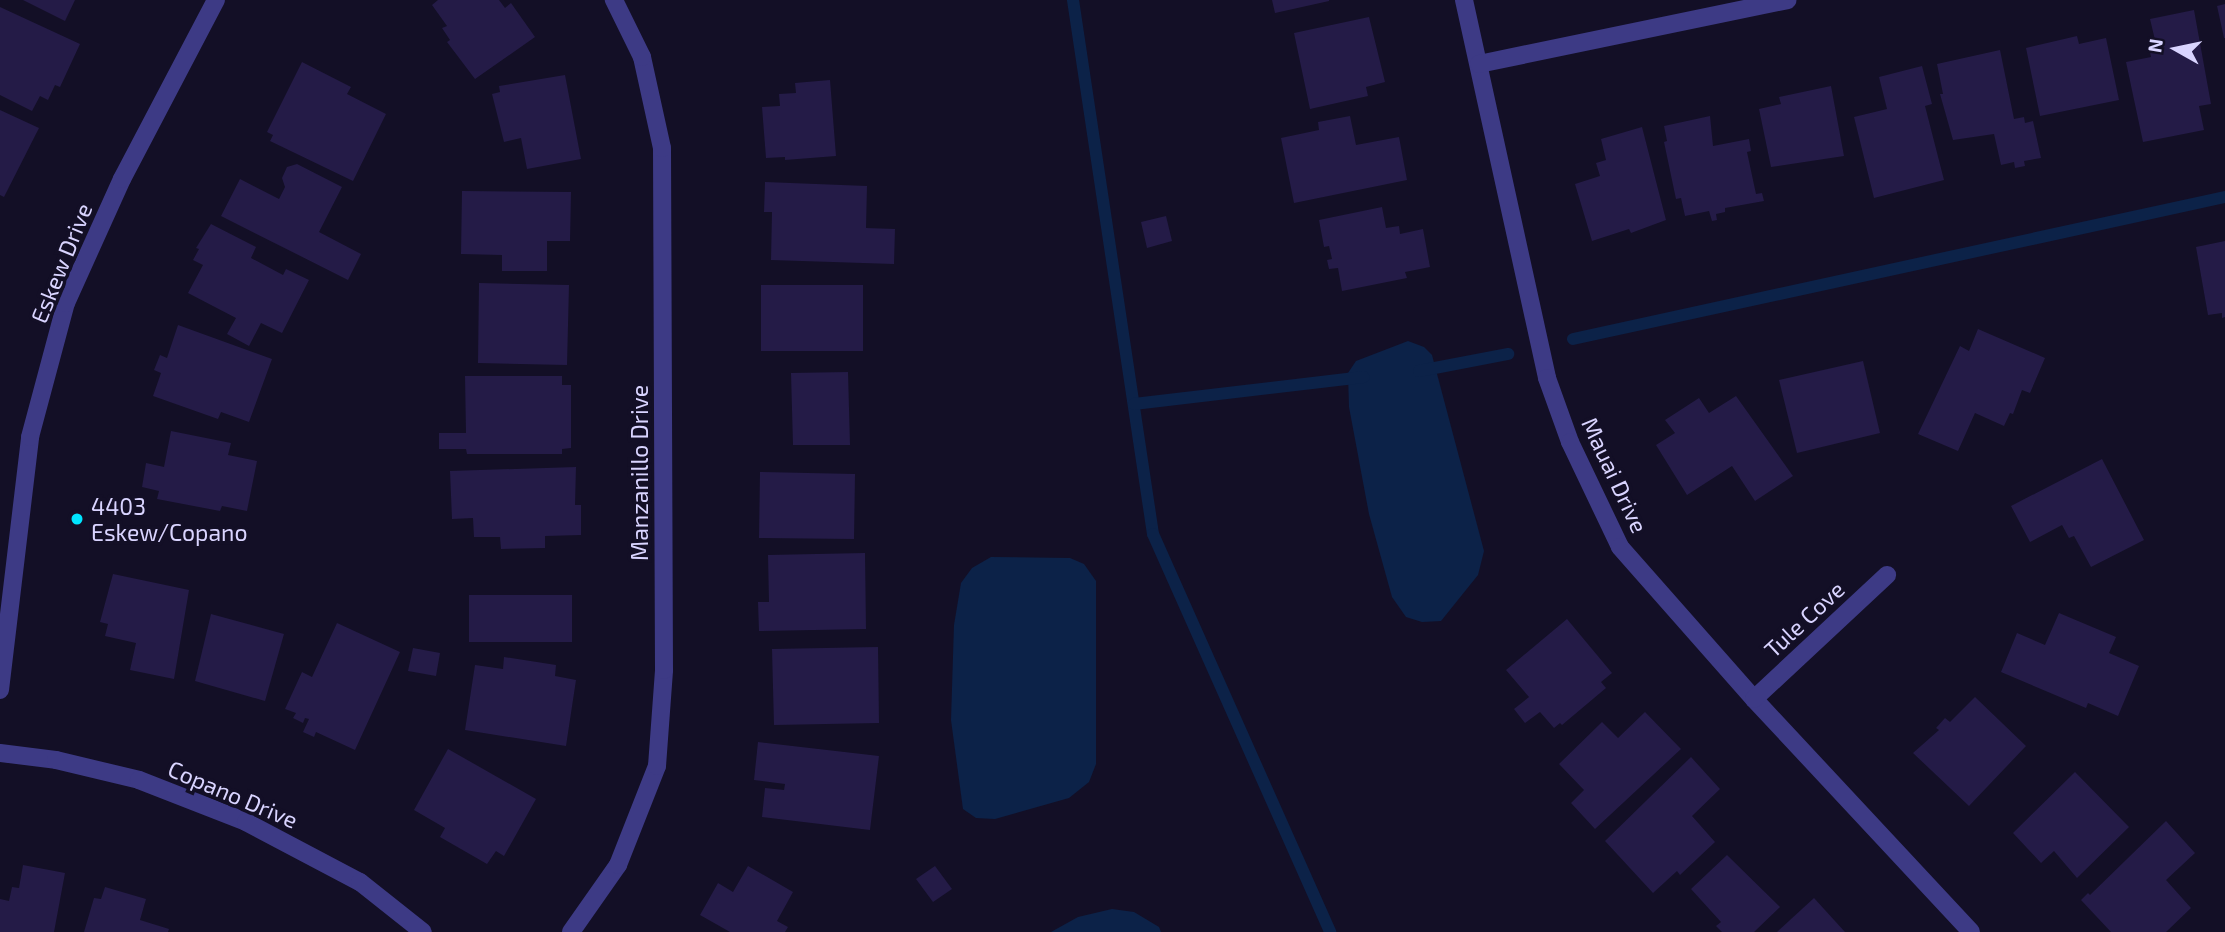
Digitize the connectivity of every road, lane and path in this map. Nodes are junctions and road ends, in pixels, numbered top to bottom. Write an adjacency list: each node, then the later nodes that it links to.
1 (216, 0): 7 (street, Eskew Drive)
2 (614, 0): 11 (street, Manzanillo Drive)
3 (1464, 0): 5 (street, Mauai Drive)
4 (1787, 0): 5 (street)
5 (1479, 64): 8 (street, Mauai Drive)
6 (1887, 575): 8 (street, Tule Cove)
7 (0, 690)
8 (1754, 699): 12 (street, Mauai Drive)
9 (0, 754): 10 (street, Copano Drive)
10 (424, 932)
11 (570, 932)
12 (1971, 932)

